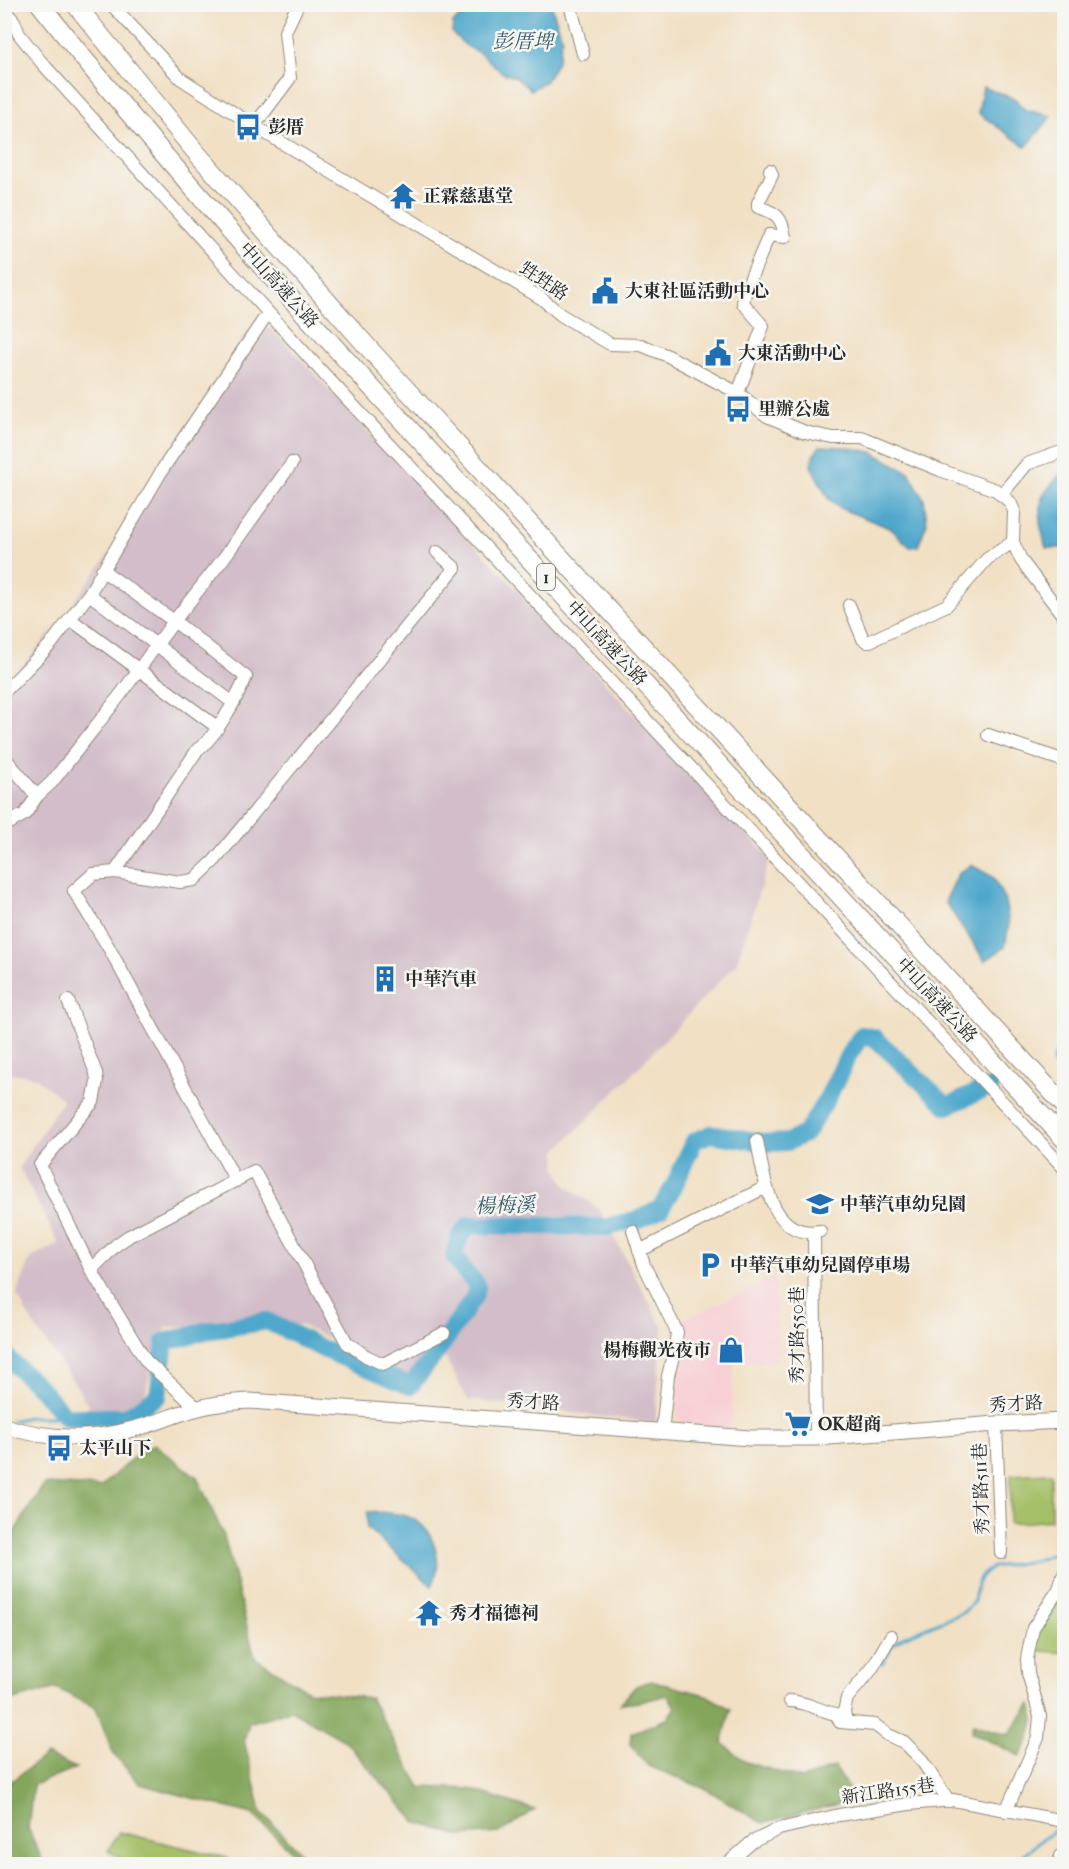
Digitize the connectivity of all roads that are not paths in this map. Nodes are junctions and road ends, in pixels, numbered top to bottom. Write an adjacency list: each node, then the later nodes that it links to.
1 (40, 4): 36 (highway, 中山高速公路 / 1)
2 (75, 4): 35 (highway, 中山高速公路 / 1)
3 (111, 4): 8 (street, 甡甡路)
4 (298, 4): 8 (street)
5 (570, 4): 7 (street)
6 (4, 10): 10 (street)
7 (582, 54)
8 (254, 126): 11 (street, 甡甡路)
9 (770, 170): 11 (street)
10 (268, 313): 17 (street); 38 (street)
11 (738, 393): 14 (street, 甡甡路)
12 (1065, 451): 14 (street)
13 (292, 463): 22 (street)
14 (1001, 495): 15 (street)
15 (1013, 542): 19 (street); 20 (street)
16 (437, 552): 33 (street)
17 (102, 570): 18 (street); 22 (street)
18 (88, 594): 21 (street); 23 (street)
19 (849, 605)
20 (1065, 617)
21 (70, 619): 24 (street); 25 (street)
22 (174, 621): 23 (street); 26 (street)
23 (157, 644): 24 (street); 26 (street)
24 (139, 670): 27 (street); 31 (street)
25 (4, 692)
26 (232, 702): 27 (street)
27 (217, 727): 33 (street)
28 (988, 735): 30 (street)
29 (4, 757): 31 (street)
30 (1065, 758)
31 (37, 796): 32 (street)
32 (4, 826)
33 (115, 872): 39 (street)
34 (68, 1001): 43 (street)
35 (1065, 1106)
36 (1065, 1139)
37 (757, 1140): 40 (street)
38 (1065, 1168)
39 (236, 1181): 43 (street); 44 (street)
40 (766, 1187): 42 (street); 50 (street, 秀才路550巷)
41 (633, 1231): 42 (street)
42 (639, 1251): 49 (street)
43 (91, 1270): 45 (street)
44 (444, 1333)
45 (197, 1408): 48 (main road, 秀才路); 49 (main road, 秀才路)
46 (1065, 1420): 47 (main road, 秀才路)
47 (996, 1424): 50 (main road, 秀才路); 51 (street, 秀才路511巷)
48 (4, 1426)
49 (662, 1432): 50 (main road, 秀才路)
50 (816, 1438)
51 (1001, 1553)
52 (1065, 1573): 57 (street)
53 (891, 1636): 55 (street)
54 (790, 1701): 55 (street)
55 (846, 1722): 56 (street)
56 (948, 1801): 57 (street, 新江路155巷); 59 (street, 新江路155巷)
57 (1006, 1811): 58 (street, 新江路155巷)
58 (1065, 1821)
59 (727, 1864)

